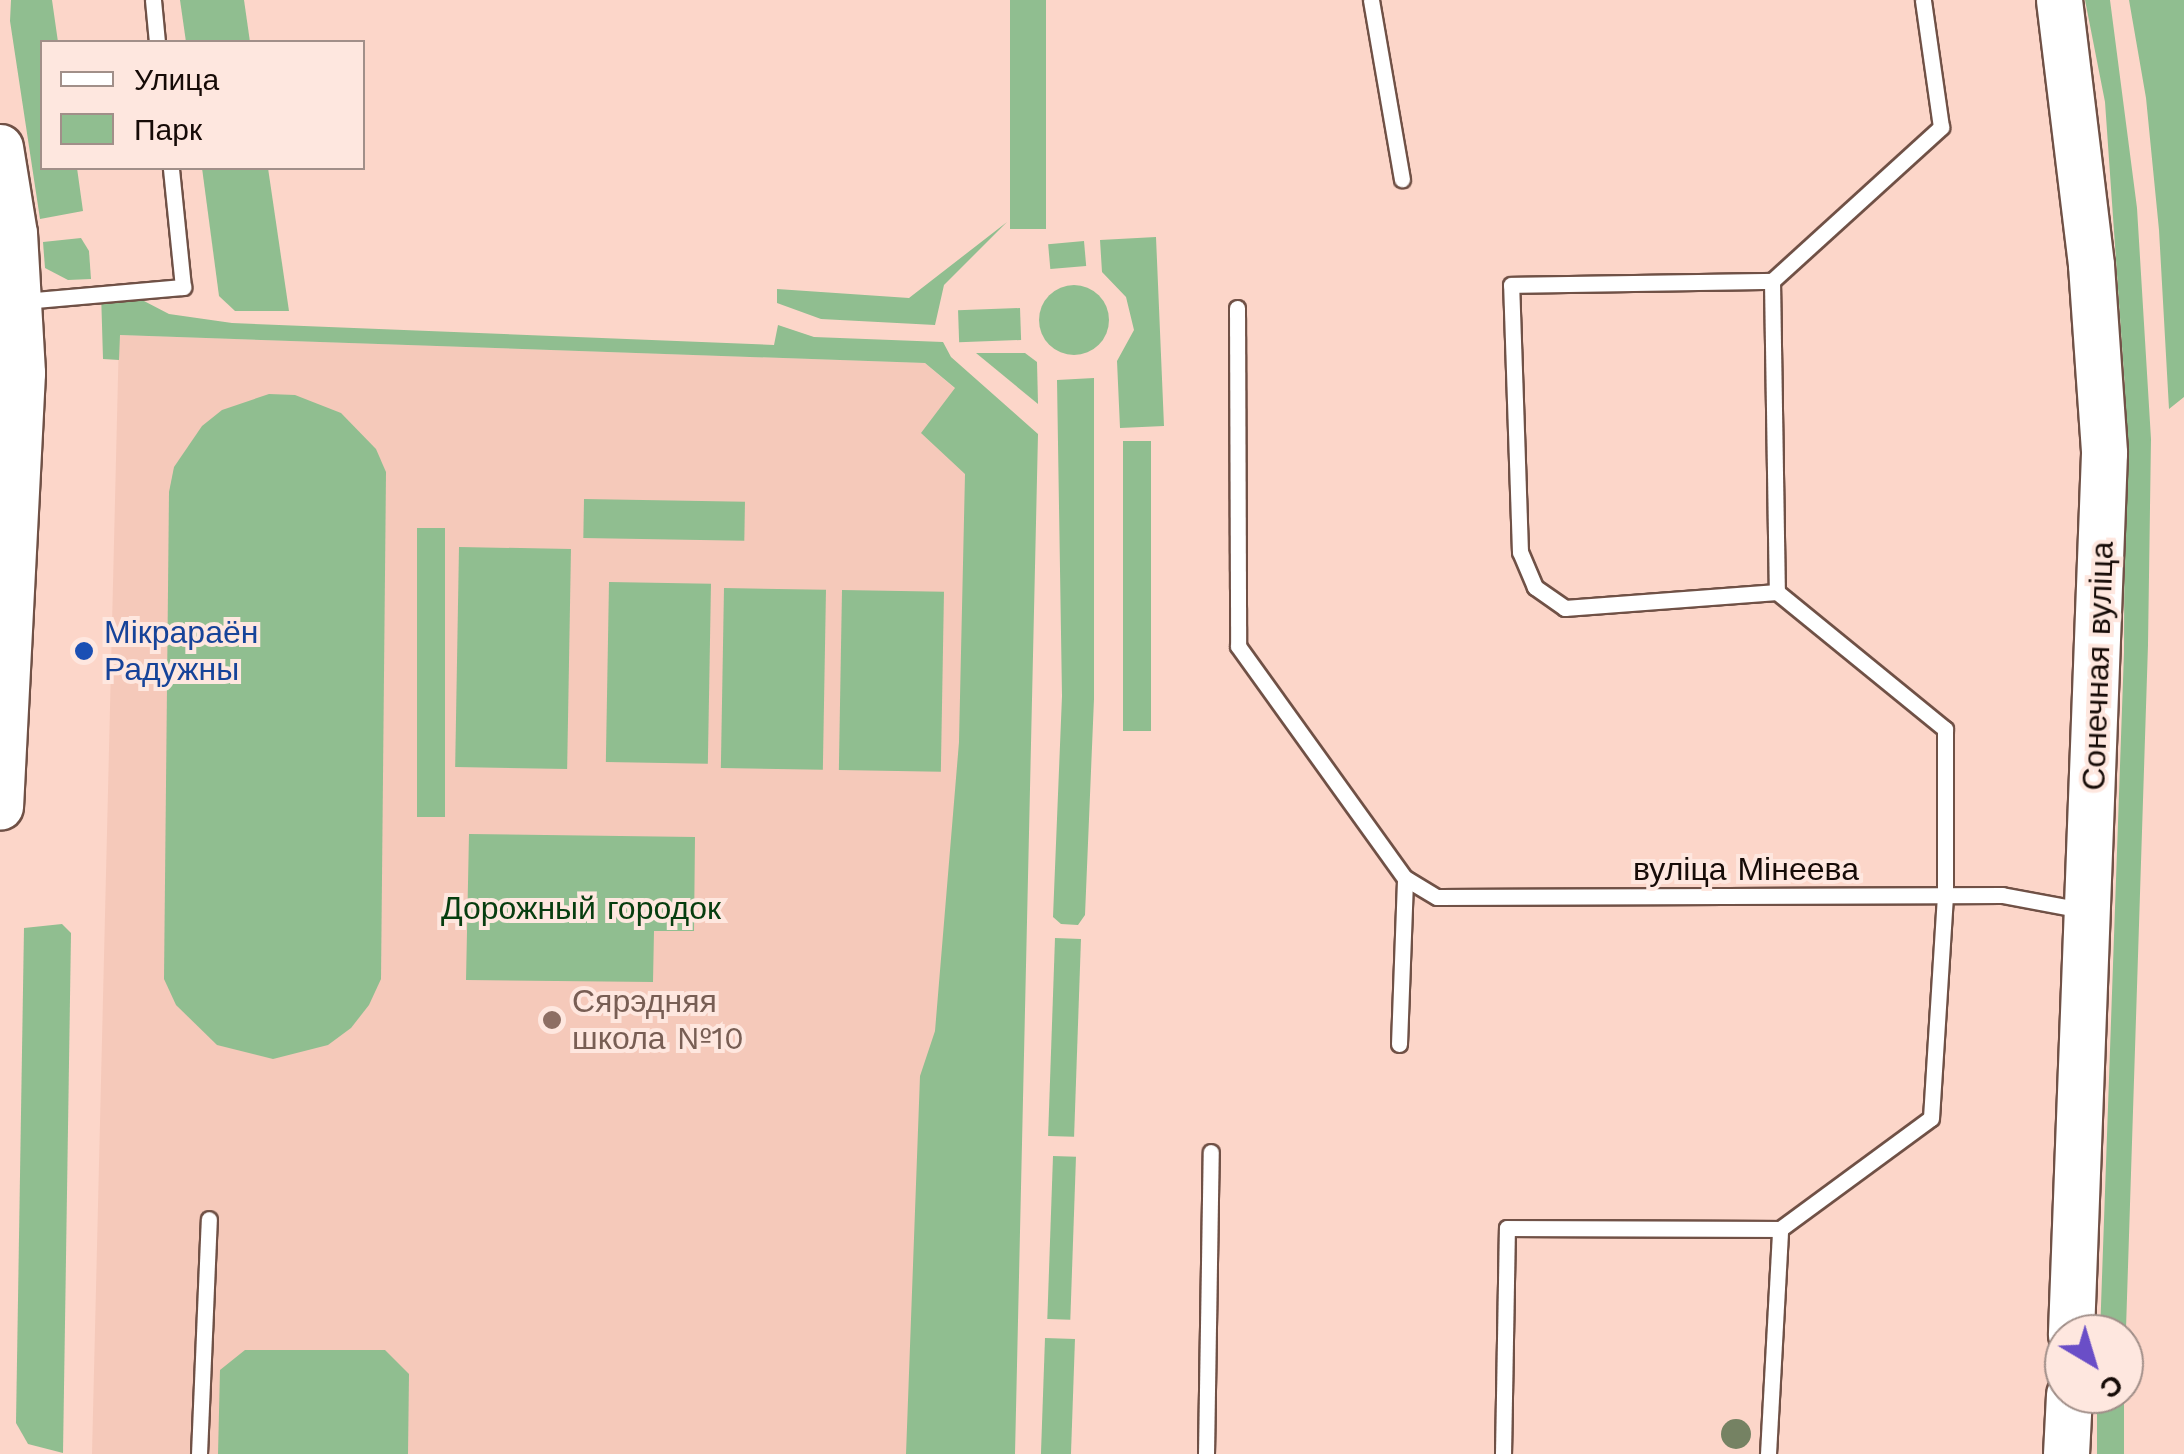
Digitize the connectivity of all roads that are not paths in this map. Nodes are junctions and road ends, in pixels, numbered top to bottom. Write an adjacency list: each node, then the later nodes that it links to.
1 (153, 0): 5 (lane)
2 (1371, 0): 8 (lane)
3 (1923, 0): 9 (lane)
4 (2059, 0): 16 (street, Сонечная вуліца)
5 (158, 40)
6 (0, 147): 10 (street)
7 (171, 170): 10 (lane)
8 (1402, 178)
9 (1772, 281): 12 (lane); 12 (lane)
10 (18, 301): 13 (street)
11 (1237, 308): 14 (lane)
12 (1777, 592): 15 (lane)
13 (0, 806)
14 (1405, 878): 15 (lane, вуліца Мінеева); 17 (lane)
15 (1945, 896): 16 (lane, вуліца Мінеева); 20 (lane)
16 (2090, 912): 21 (street, Сонечная вуліца)
17 (1399, 1044)
18 (1211, 1152): 24 (lane)
19 (210, 1219): 23 (lane)
20 (1780, 1229): 25 (lane); 26 (lane)
21 (2073, 1314)
22 (2068, 1414): 27 (street)
23 (200, 1454)
24 (1206, 1454)
25 (1503, 1454)
26 (1768, 1454)
27 (2066, 1454)

